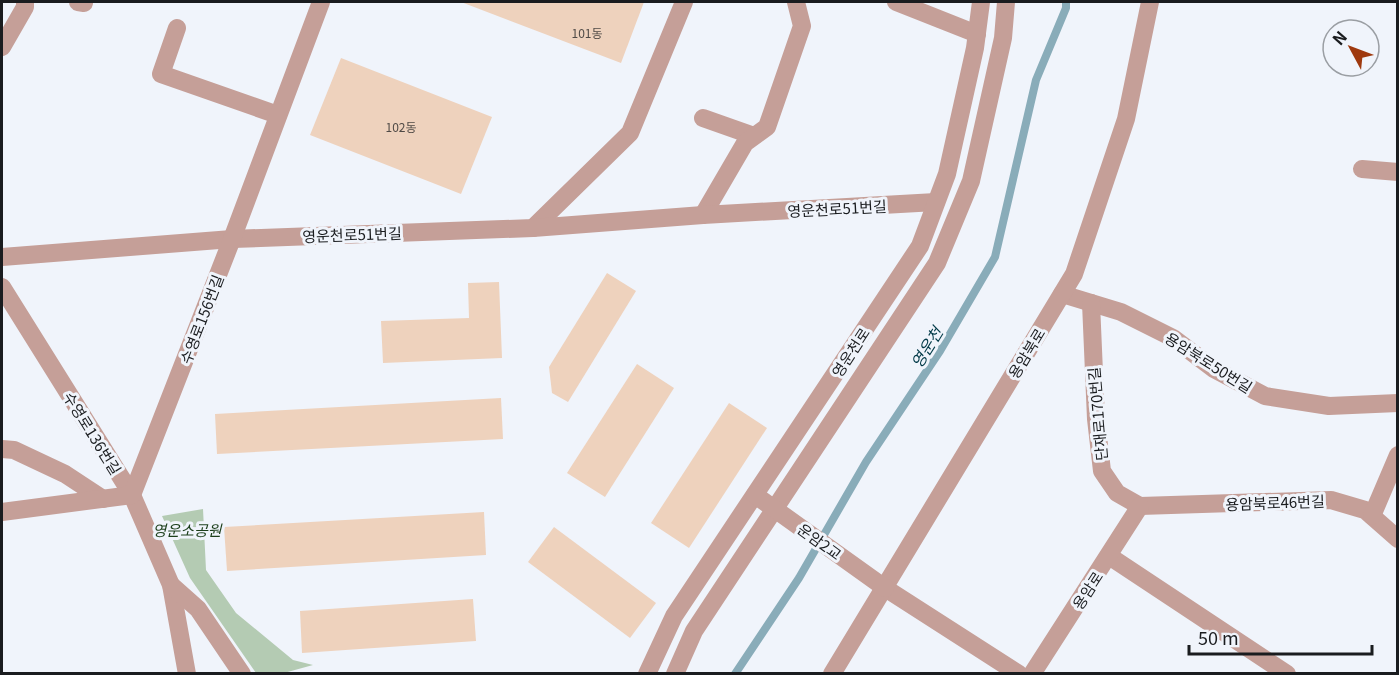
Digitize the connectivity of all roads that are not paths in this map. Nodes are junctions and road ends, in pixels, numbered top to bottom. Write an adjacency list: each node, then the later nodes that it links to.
1 (25, 2): 11 (street)
2 (321, 2): 12 (street, 수영로156번길)
3 (684, 2): 19 (street)
4 (796, 2): 14 (street)
5 (896, 2): 10 (street)
6 (981, 2): 10 (street, 영운천로)
7 (1006, 2): 41 (street)
8 (1150, 2): 23 (street, 용암북로)
9 (177, 28): 12 (street)
10 (977, 33): 17 (street, 영운천로)
11 (2, 46)
12 (278, 115): 20 (street, 수영로156번길)
13 (703, 118): 14 (street)
14 (754, 136): 18 (street)
15 (1362, 169): 16 (street)
16 (1398, 172)
17 (936, 202): 18 (street, 영운천로51번길); 29 (street, 영운천로)
18 (703, 215): 19 (street, 영운천로51번길)
19 (533, 228): 20 (street, 영운천로51번길)
20 (232, 239): 21 (street, 영운천로51번길); 28 (street, 수영로156번길)
21 (2, 257)
22 (2, 292): 28 (street, 수영로136번길)
23 (1062, 294): 24 (street, 용암북로50번길); 37 (street, 용암북로)
24 (1091, 303): 25 (street, 용암북로50번길); 31 (street, 단재로170번길)
25 (1398, 403)
26 (2, 449): 30 (street)
27 (1398, 455): 33 (street)
28 (132, 495): 30 (street); 36 (street, 수영로136번길)
29 (755, 495): 37 (street, 운암2교, bridge); 40 (street, 영운천로)
30 (102, 499): 32 (street)
31 (1140, 506): 33 (street, 용암북로46번길); 35 (street, 용암로)
32 (2, 512)
33 (1372, 516): 34 (street, 용암북로46번길)
34 (1398, 539)
35 (1109, 556): 44 (street, 용암로); 45 (street)
36 (171, 585): 38 (street, 수영로136번길); 39 (street, 수영로136번길)
37 (885, 588): 42 (street, 용암북로); 43 (street)
38 (188, 674)
39 (242, 674)
40 (647, 674)
41 (675, 674)
42 (832, 674)
43 (1019, 674)
44 (1032, 674)
45 (1287, 674)

